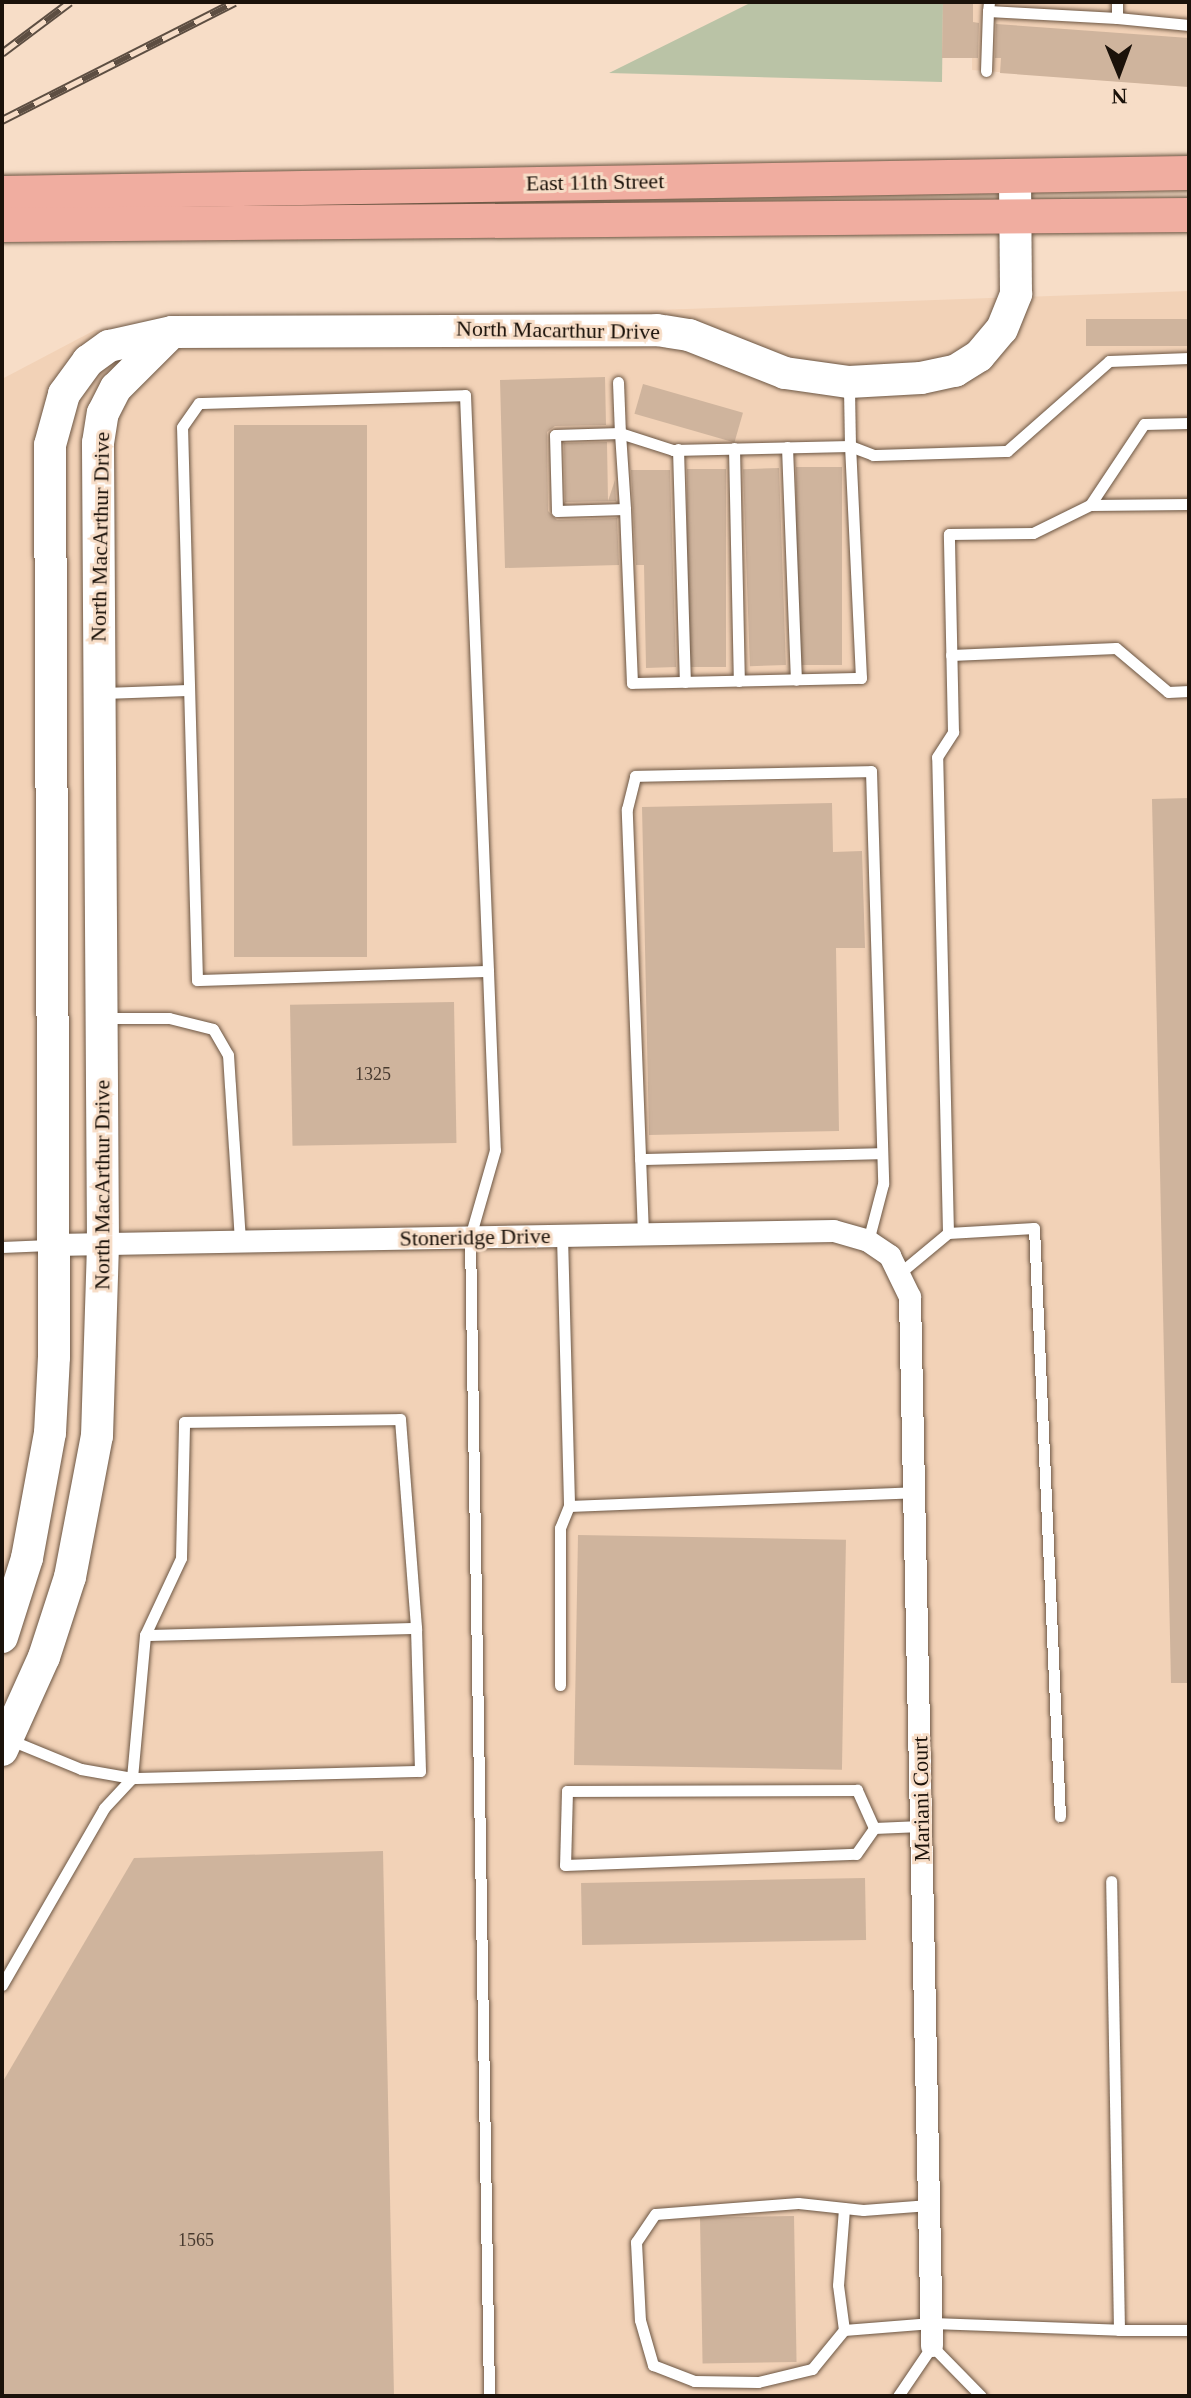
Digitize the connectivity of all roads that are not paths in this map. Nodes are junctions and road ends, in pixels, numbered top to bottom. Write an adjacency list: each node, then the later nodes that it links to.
1 (1117, 2): 3 (lane)
2 (988, 7): 3 (lane); 5 (lane)
3 (1117, 18): 4 (lane)
4 (1189, 25)
5 (986, 71)
6 (1189, 173): 7 (main road, East 11th Street)
7 (1015, 176): 8 (main road, East 11th Street); 10 (main road, North Macarthur Drive)
8 (2, 193)
9 (1189, 215): 10 (main road, East 11th Street)
10 (1016, 218): 11 (main road, East 11th Street); 15 (main road, North Macarthur Drive)
11 (2, 225)
12 (172, 332): 15 (main road, North Macarthur Drive); 31 (main road, North MacArthur Drive); 43 (main road)
13 (1189, 358): 18 (lane)
14 (618, 382): 17 (lane)
15 (849, 382): 18 (lane)
16 (1189, 423): 23 (lane)
17 (620, 433): 21 (lane); 24 (lane); 24 (lane)
18 (850, 446): 19 (lane); 26 (lane)
19 (787, 447): 20 (lane); 26 (lane)
20 (734, 448): 21 (lane); 27 (lane)
21 (678, 449): 28 (lane)
22 (1189, 504): 23 (lane)
23 (1090, 505): 25 (lane)
24 (625, 509): 28 (lane)
25 (951, 655): 30 (lane); 36 (lane)
26 (796, 680): 27 (lane)
27 (739, 681): 28 (lane)
28 (685, 682)
29 (189, 690): 31 (lane); 32 (lane); 32 (lane)
30 (1189, 691)
31 (99, 693): 33 (main road, North MacArthur Drive)
32 (488, 971): 39 (lane)
33 (101, 1018): 40 (lane); 42 (main road, North MacArthur Drive)
34 (882, 1153): 35 (lane); 35 (lane); 41 (lane)
35 (640, 1159): 37 (lane)
36 (948, 1233): 45 (lane); 54 (lane)
37 (643, 1234): 38 (street, Stoneridge Drive); 41 (street, Stoneridge Drive)
38 (562, 1236): 39 (street, Stoneridge Drive); 47 (lane)
39 (470, 1237): 40 (street, Stoneridge Drive); 66 (lane)
40 (240, 1241): 42 (street, Stoneridge Drive)
41 (868, 1241): 45 (street, Stoneridge Drive)
42 (103, 1244): 43 (street, Stoneridge Drive); 52 (main road, North MacArthur Drive)
43 (54, 1245): 44 (lane); 50 (main road)
44 (2, 1247)
45 (895, 1264): 46 (street, Mariani Court)
46 (914, 1492): 47 (lane); 55 (street, Mariani Court)
47 (569, 1506): 51 (lane)
48 (416, 1628): 49 (lane); 49 (lane); 53 (lane)
49 (145, 1635): 53 (lane)
50 (2, 1637)
51 (560, 1685)
52 (4, 1741): 53 (lane)
53 (132, 1778): 58 (lane)
54 (1060, 1816)
55 (921, 1826): 56 (lane); 59 (street, Mariani Court)
56 (874, 1828): 56 (lane)
57 (1111, 1881): 63 (lane)
58 (2, 1985)
59 (929, 2205): 60 (lane); 61 (street, Mariani Court)
60 (844, 2208): 62 (lane); 62 (lane)
61 (932, 2323): 62 (lane); 63 (lane); 65 (street, Mariani Court)
62 (844, 2330)
63 (1119, 2330): 64 (lane)
64 (1189, 2330)
65 (932, 2346): 67 (lane); 68 (lane)
66 (489, 2396)
67 (898, 2396)
68 (981, 2396)

